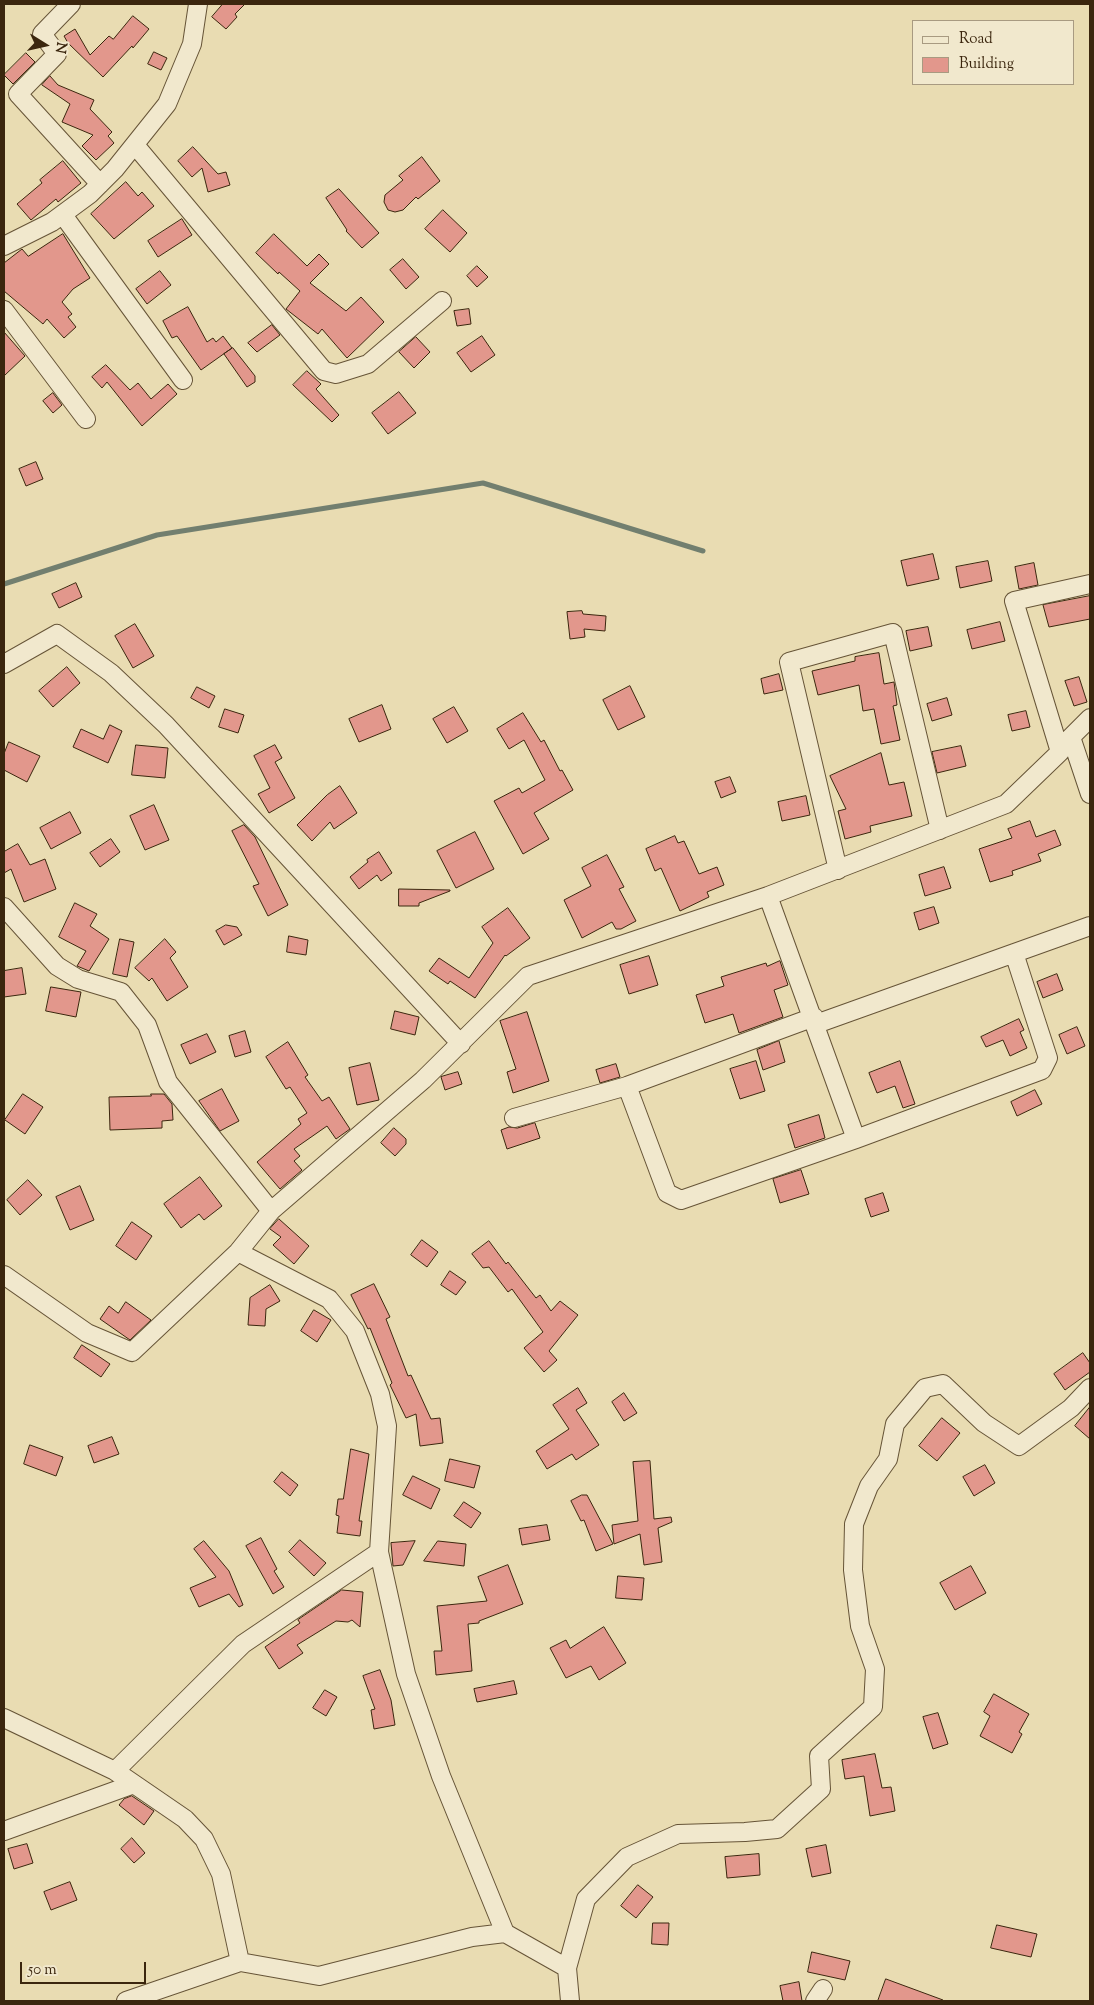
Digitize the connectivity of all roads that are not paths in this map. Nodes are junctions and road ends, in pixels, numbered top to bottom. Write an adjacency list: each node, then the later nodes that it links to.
1 (70, 4): 4 (street)
2 (198, 4): 3 (street)
3 (135, 145): 4 (street); 7 (street)
4 (100, 184): 5 (street)
5 (63, 215): 6 (street); 9 (street)
6 (4, 246)
7 (442, 301)
8 (4, 310): 10 (street)
9 (183, 380)
10 (86, 419)
11 (1090, 584): 15 (street)
12 (4, 664): 24 (street)
13 (1090, 718): 14 (street)
14 (1071, 737): 15 (street); 16 (street)
15 (1060, 752): 17 (street)
16 (1090, 794)
17 (940, 830): 18 (street); 18 (street)
18 (838, 870): 19 (street)
19 (768, 896): 23 (street); 24 (street)
20 (4, 907): 28 (street)
21 (1090, 926): 22 (street)
22 (1014, 953): 23 (street); 27 (street)
23 (815, 1020): 25 (street); 27 (street)
24 (461, 1044): 28 (street)
25 (627, 1086): 26 (street); 27 (street)
26 (514, 1118)
27 (856, 1139)
28 (271, 1211): 29 (street)
29 (238, 1252): 30 (street); 32 (street)
30 (4, 1276)
31 (1090, 1388): 39 (street)
32 (379, 1552): 34 (street); 37 (street)
33 (4, 1718): 34 (street)
34 (115, 1771): 35 (street)
35 (134, 1784): 36 (street); 38 (street)
36 (4, 1831)
37 (505, 1933): 38 (street); 39 (street)
38 (240, 1962): 40 (street)
39 (567, 1968): 41 (street)
40 (126, 2001)
41 (570, 2001)

